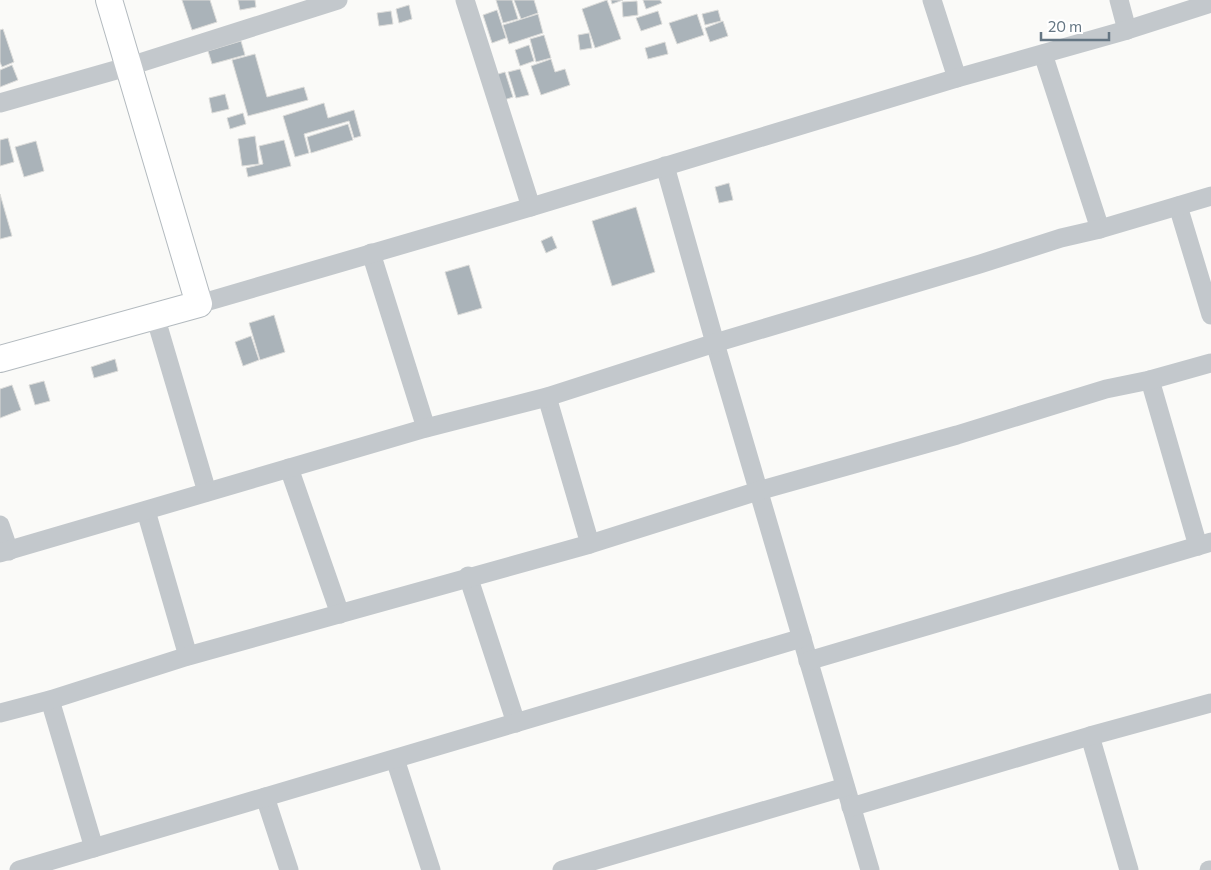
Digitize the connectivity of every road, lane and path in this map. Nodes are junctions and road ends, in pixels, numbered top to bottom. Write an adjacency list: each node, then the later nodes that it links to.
1 (109, 0): 9 (street)
2 (338, 0): 9 (street)
3 (465, 0): 14 (street)
4 (932, 0): 10 (street)
5 (1119, 0): 7 (street)
6 (1211, 3): 7 (street)
7 (1128, 30): 8 (street)
8 (1044, 54): 10 (street); 16 (street)
9 (130, 66): 11 (street); 18 (street)
10 (957, 78): 12 (street)
11 (0, 103)
12 (665, 166): 14 (street); 21 (street)
13 (1211, 196): 15 (street)
14 (531, 206): 17 (street)
15 (1178, 206): 16 (street); 19 (street)
16 (1100, 229): 21 (street)
17 (371, 253): 18 (street); 26 (street)
18 (199, 304): 20 (street)
19 (1211, 315)
20 (155, 316): 22 (street); 29 (street)
21 (714, 343): 25 (street); 28 (street)
22 (0, 359)
23 (1211, 363): 24 (street)
24 (1150, 380): 28 (street); 33 (street)
25 (547, 397): 26 (street); 32 (street)
26 (426, 428): 27 (street)
27 (289, 468): 29 (street); 36 (street)
28 (758, 491): 32 (street); 37 (street)
29 (207, 492): 30 (street)
30 (146, 511): 34 (street); 38 (street)
31 (0, 525): 34 (street)
32 (590, 544): 35 (street)
33 (1205, 544): 39 (street)
34 (4, 552)
35 (468, 576): 36 (street); 43 (street)
36 (340, 614): 38 (street)
37 (802, 638): 39 (street); 43 (street)
38 (188, 656): 40 (street)
39 (808, 661): 46 (street)
40 (50, 700): 42 (street); 49 (street)
41 (1211, 703): 44 (street)
42 (0, 713)
43 (516, 723): 45 (street)
44 (1090, 736): 48 (street); 56 (street)
45 (395, 759): 47 (street); 53 (street)
46 (846, 787): 48 (street); 54 (street)
47 (265, 797): 49 (street); 52 (street)
48 (851, 807): 55 (street)
49 (94, 848): 50 (street)
50 (40, 867): 51 (street)
51 (19, 870)
52 (289, 870)
53 (431, 870)
54 (562, 870)
55 (870, 870)
56 (1129, 870)

